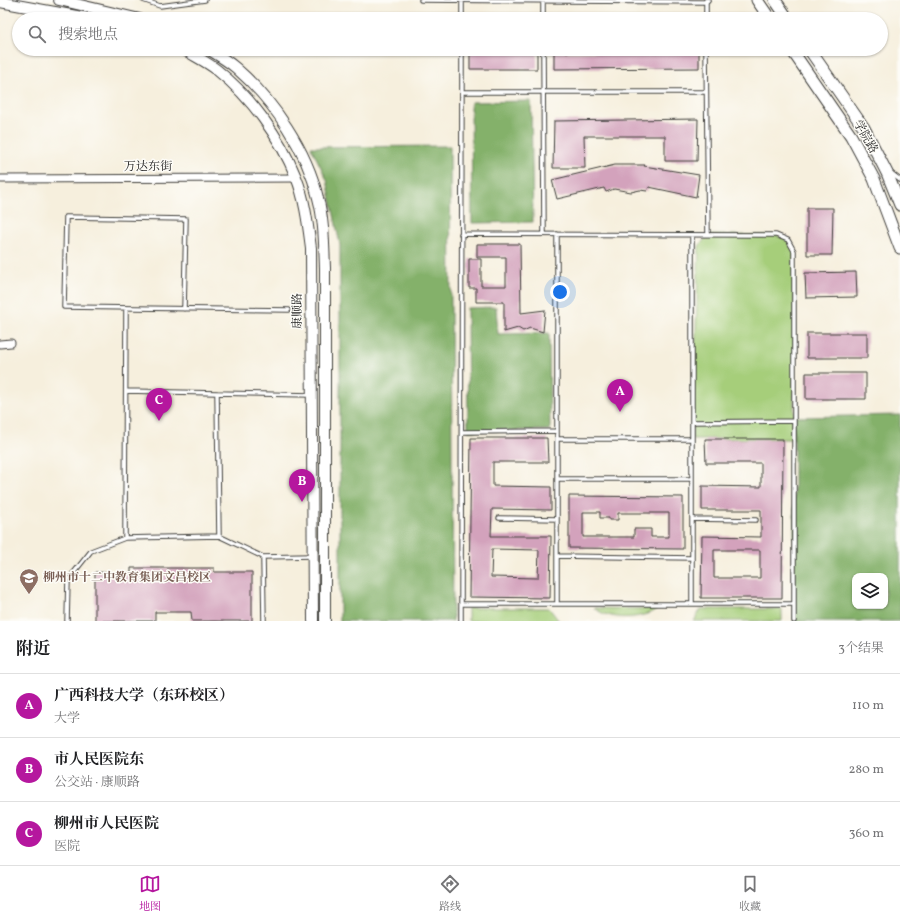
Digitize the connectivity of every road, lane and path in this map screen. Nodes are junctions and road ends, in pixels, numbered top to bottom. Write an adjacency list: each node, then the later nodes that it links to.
1 (59, 0): 13 (main road)
2 (144, 0): 3 (lane)
3 (205, 0)
4 (420, 0): 5 (lane)
5 (456, 0): 6 (lane)
6 (462, 0): 9 (lane); 14 (lane)
7 (757, 0): 17 (main road)
8 (775, 0): 18 (main road)
9 (543, 1): 10 (lane); 15 (lane)
10 (706, 1): 16 (lane)
11 (0, 2): 12 (main road)
12 (55, 12)
13 (110, 12)
14 (462, 12)
15 (543, 12)
16 (706, 12)
17 (765, 12)
18 (783, 12)
19 (194, 56): 30 (main road, 康顺路)
20 (218, 56): 73 (main road)
21 (462, 56): 26 (lane)
22 (543, 56): 27 (lane)
23 (706, 56): 28 (lane)
24 (796, 56): 39 (main road, 学院路)
25 (814, 56): 29 (main road, 学院路)
26 (462, 92): 27 (lane); 34 (lane)
27 (543, 92): 28 (lane); 35 (lane)
28 (706, 92): 38 (lane)
29 (886, 170): 32 (lane); 33 (main road, 学院路)
30 (297, 178): 31 (street, 万达东街); 47 (main road, 康顺路)
31 (0, 179)
32 (900, 180)
33 (900, 205)
34 (461, 234): 35 (lane); 51 (lane)
35 (544, 234): 36 (lane)
36 (557, 234): 37 (lane); 50 (lane)
37 (692, 234): 38 (lane); 49 (lane)
38 (708, 234): 48 (lane)
39 (900, 248)
40 (126, 308): 41 (lane); 41 (lane); 45 (lane)
41 (184, 309): 42 (lane)
42 (289, 310)
43 (0, 344): 44 (street)
44 (11, 344)
45 (126, 392): 46 (lane); 61 (lane)
46 (217, 393): 47 (lane); 60 (lane)
47 (312, 395): 62 (main road, 康顺路)
48 (794, 421): 49 (lane); 69 (lane)
49 (692, 422): 53 (lane)
50 (557, 431): 51 (lane); 52 (lane)
51 (462, 432): 66 (lane)
52 (557, 438): 53 (lane); 54 (lane)
53 (692, 439): 55 (lane)
54 (557, 479): 55 (lane); 57 (lane)
55 (692, 479): 58 (lane)
56 (499, 518): 57 (lane)
57 (557, 519): 63 (lane)
58 (692, 519): 59 (lane); 65 (lane)
59 (756, 520)
60 (219, 536): 61 (lane); 64 (lane)
61 (125, 538): 70 (lane)
62 (312, 556): 64 (lane); 72 (main road, 康顺路)
63 (557, 556): 65 (lane); 67 (lane)
64 (263, 557): 71 (lane)
65 (692, 558): 68 (lane)
66 (461, 604): 67 (lane); 74 (lane)
67 (557, 604): 68 (lane)
68 (692, 604): 69 (lane)
69 (794, 604): 75 (lane)
70 (67, 621)
71 (264, 621)
72 (313, 621)
73 (325, 621)
74 (461, 621)
75 (794, 621)

